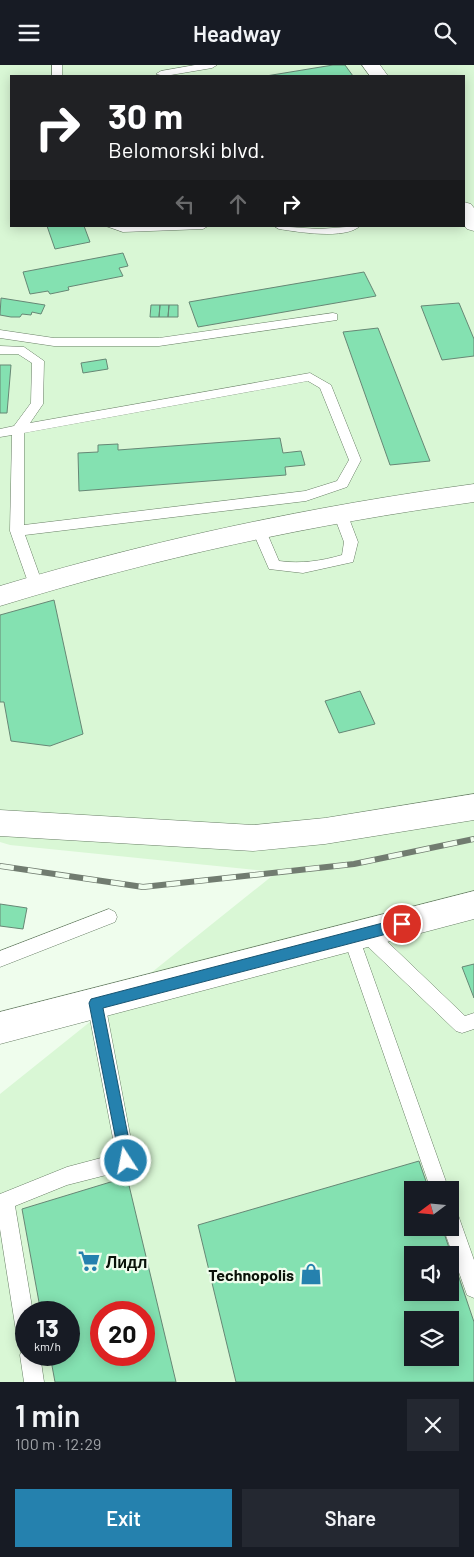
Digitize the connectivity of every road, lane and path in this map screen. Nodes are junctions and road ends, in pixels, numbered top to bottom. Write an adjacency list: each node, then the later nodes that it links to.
1 (154, 65): 3 (lane)
2 (212, 65): 3 (lane)
3 (162, 75)
4 (465, 210): 5 (street)
5 (474, 225)
6 (115, 227): 7 (lane)
7 (177, 227)
8 (286, 227): 9 (lane)
9 (349, 227)
10 (333, 317): 11 (lane)
11 (0, 334)
12 (0, 350): 13 (lane)
13 (18, 430): 14 (lane); 18 (lane); 18 (lane)
14 (0, 433)
15 (474, 493): 16 (street)
16 (340, 513): 17 (street); 17 (lane)
17 (259, 530): 19 (street)
18 (17, 531): 19 (lane)
19 (36, 585): 20 (street)
20 (0, 596)
21 (474, 807): 22 (street)
22 (0, 823)
23 (474, 905): 25 (street)
24 (109, 917): 26 (lane)
25 (359, 935): 27 (street); 28 (lane); 30 (lane)
26 (0, 959)
27 (96, 1003): 29 (street); 33 (lane)
28 (474, 1021)
29 (0, 1028)
30 (437, 1181)
31 (456, 1236): 32 (lane)
32 (474, 1288)
33 (21, 1301)
34 (32, 1366): 35 (lane)
35 (34, 1382)

